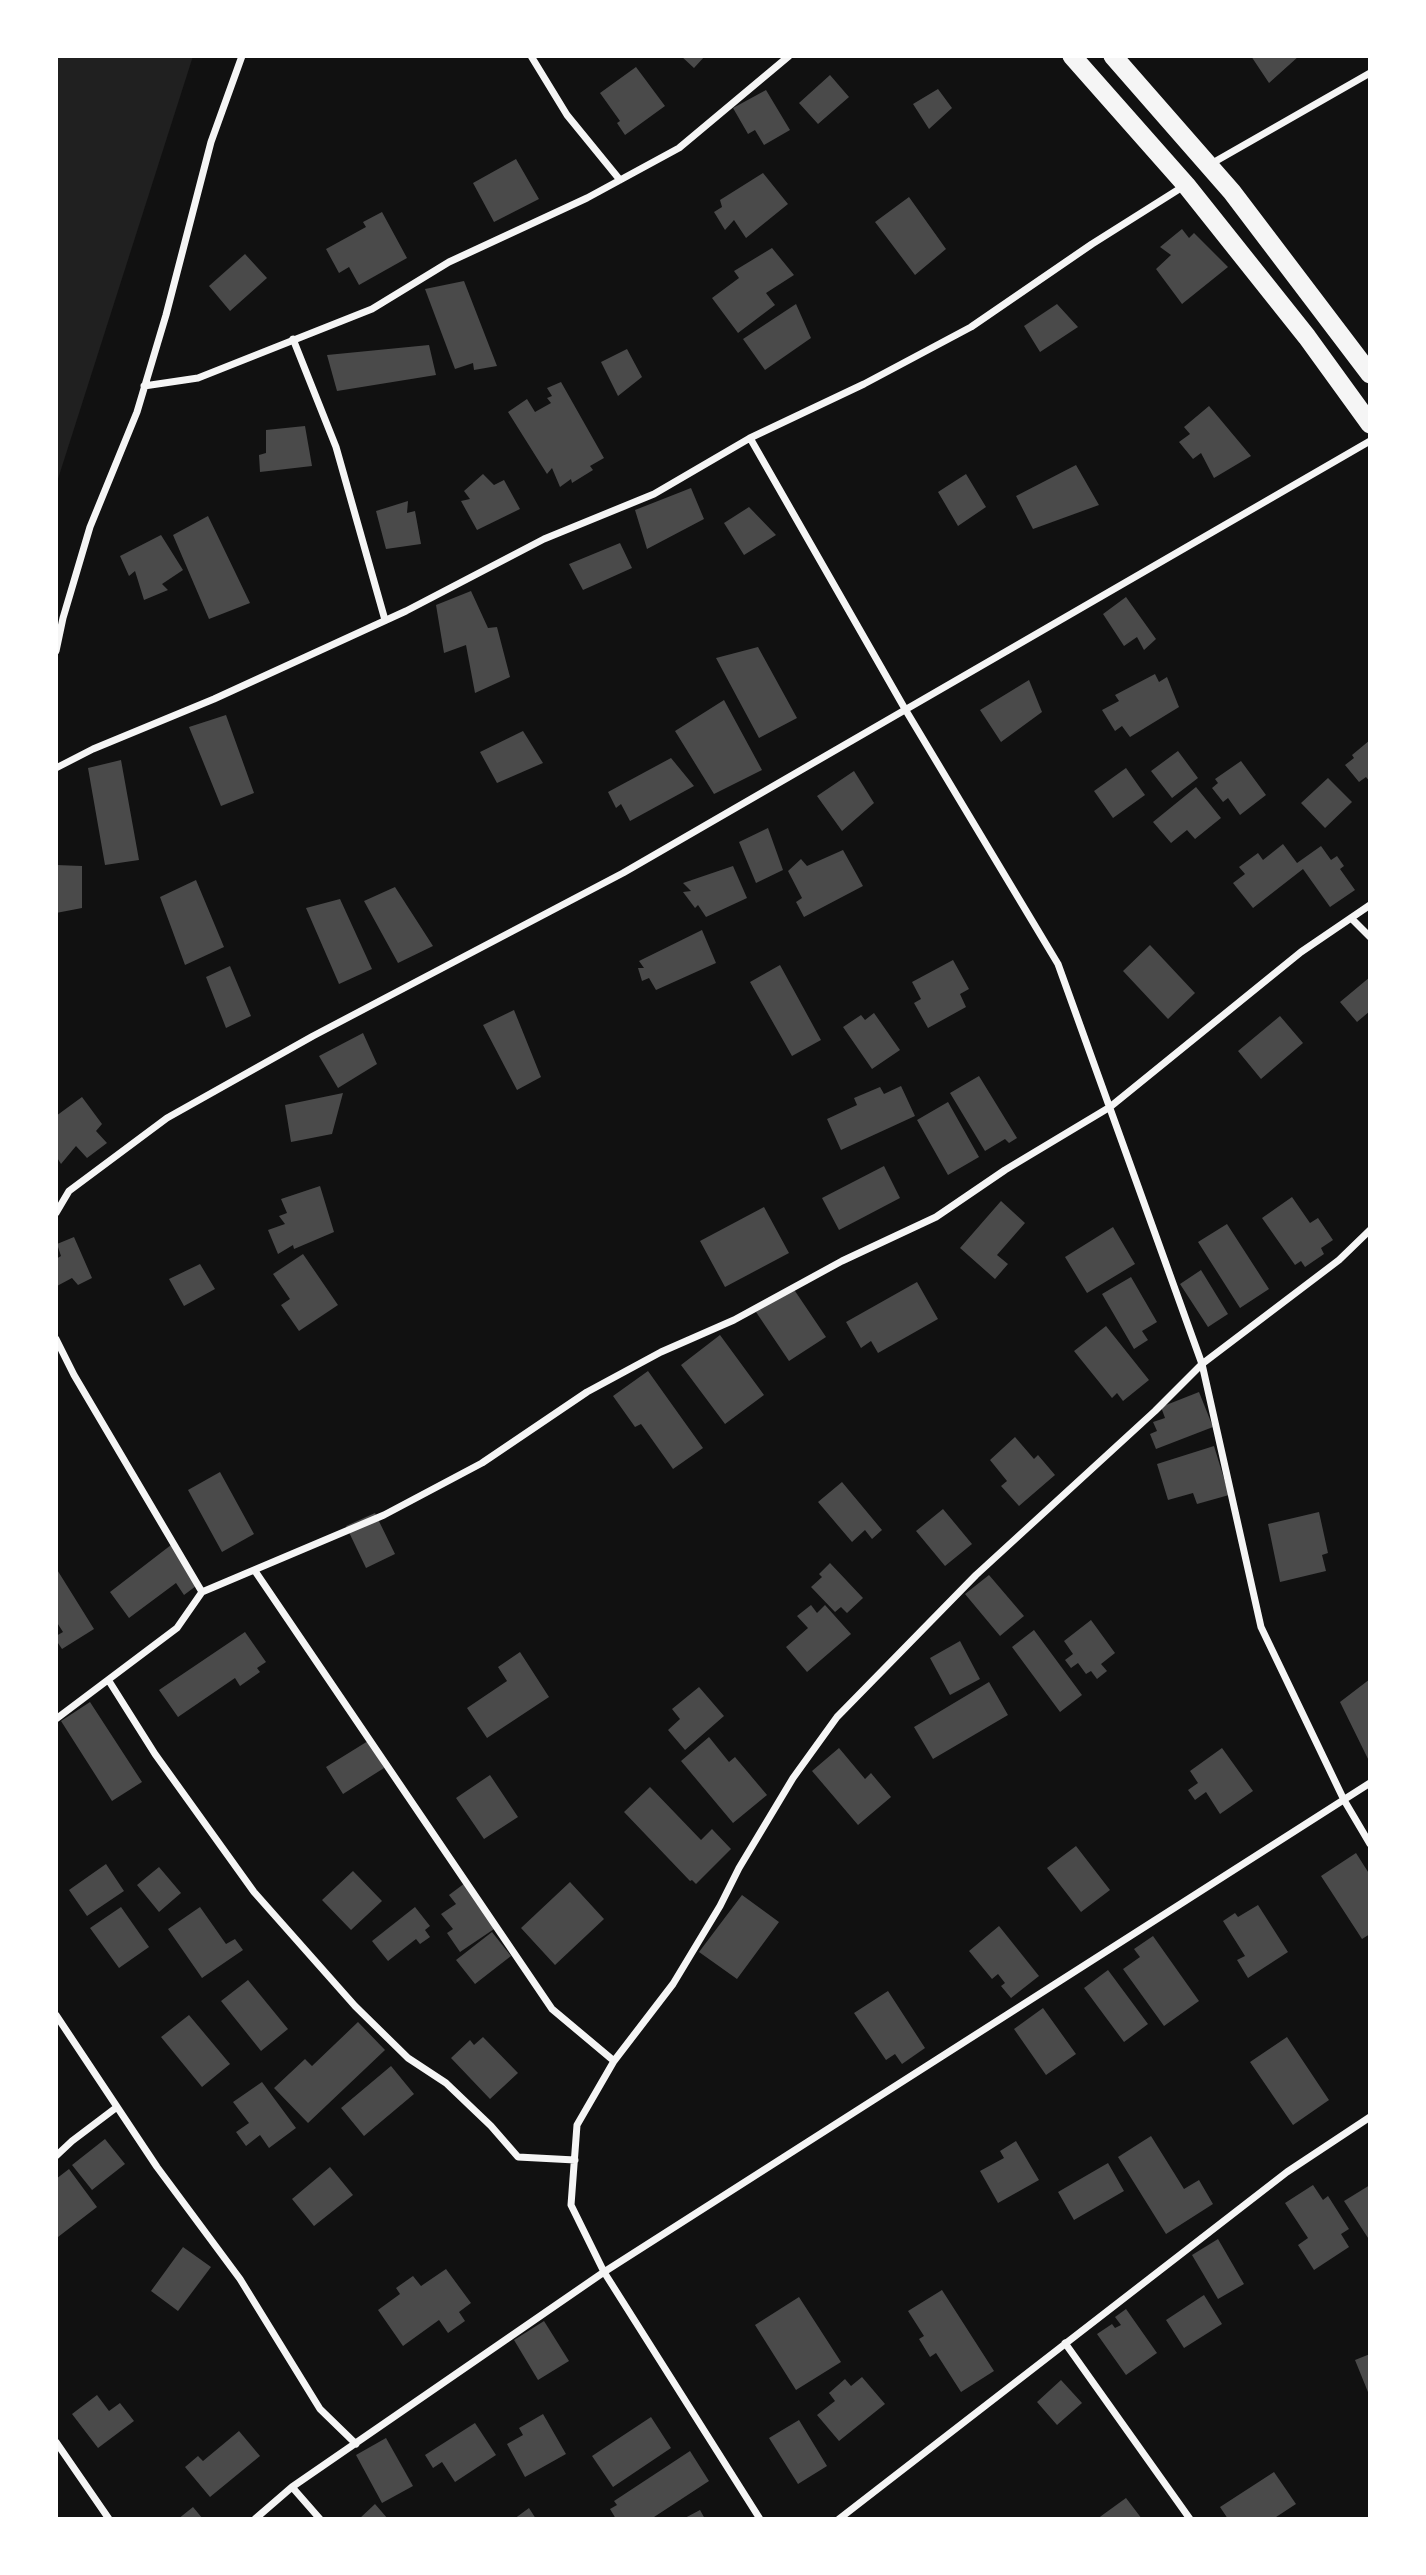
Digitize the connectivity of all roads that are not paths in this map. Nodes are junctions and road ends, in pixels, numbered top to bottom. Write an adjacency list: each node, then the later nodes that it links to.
1 (242, 56): 12 (street)
2 (531, 56): 8 (street)
3 (789, 56): 8 (street)
4 (1072, 56): 9 (highway)
5 (1113, 56): 7 (highway)
6 (1370, 73): 7 (street)
7 (1209, 165): 11 (highway)
8 (620, 180): 10 (street)
9 (1186, 185): 13 (highway); 14 (street)
10 (293, 339): 12 (street); 16 (street)
11 (1370, 374)
12 (144, 386): 17 (street)
13 (1370, 424)
14 (750, 438): 16 (street); 18 (street)
15 (1370, 441): 18 (street)
16 (385, 620): 19 (street)
17 (56, 651)
18 (905, 709): 23 (street); 24 (street)
19 (56, 768)
20 (1370, 905): 21 (street)
21 (1351, 918): 22 (street); 23 (street)
22 (1370, 937)
23 (1110, 1107): 27 (street); 28 (street)
24 (56, 1213)
25 (1370, 1230): 27 (street)
26 (56, 1339): 29 (street)
27 (1202, 1364): 33 (street); 36 (street)
28 (255, 1570): 29 (street); 36 (street)
29 (202, 1592): 30 (street)
30 (109, 1681): 31 (street); 40 (street)
31 (56, 1719)
32 (1370, 1783): 33 (street)
33 (1343, 1800): 34 (street); 41 (street)
34 (1370, 1844)
35 (56, 2015): 37 (street)
36 (614, 2062): 40 (street)
37 (117, 2107): 39 (street); 44 (street)
38 (1370, 2117): 42 (street)
39 (56, 2156)
40 (575, 2160): 41 (street)
41 (604, 2272): 44 (street); 49 (street)
42 (1065, 2343): 50 (street); 51 (street)
43 (56, 2442): 46 (street)
44 (356, 2444): 45 (street)
45 (292, 2487): 47 (street); 48 (street)
46 (109, 2519)
47 (255, 2519)
48 (320, 2519)
49 (760, 2519)
50 (839, 2519)
51 (1190, 2519)

